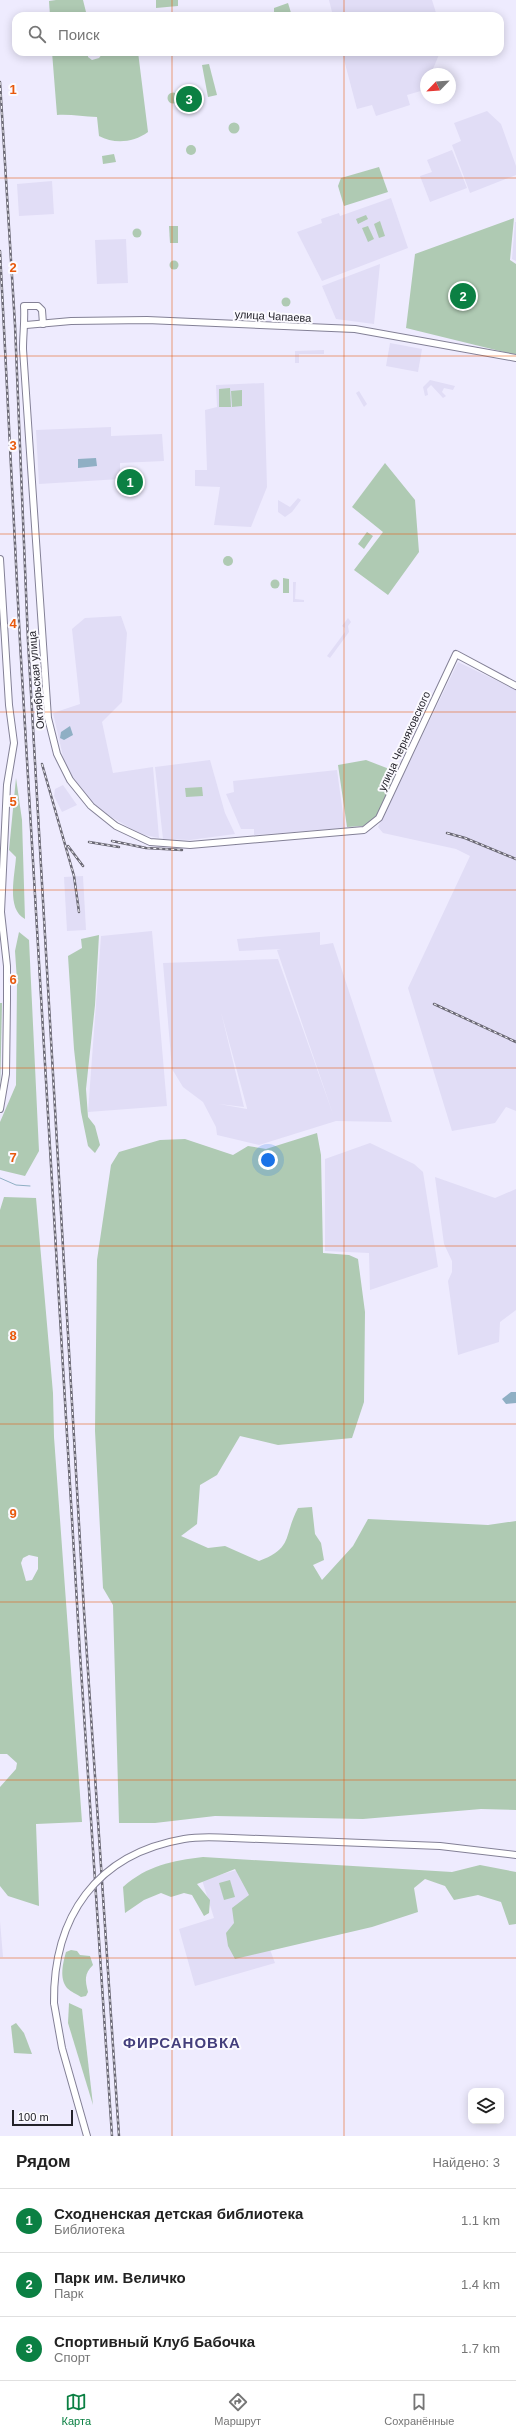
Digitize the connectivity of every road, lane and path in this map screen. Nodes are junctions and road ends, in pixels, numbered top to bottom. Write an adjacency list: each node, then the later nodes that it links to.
1 (43, 324): 2 (street, улица Чапаева); 2 (street, Октябрьская улица); 3 (street, улица Чапаева)
2 (26, 325): 7 (street, Октябрьская улица)
3 (516, 358)
4 (0, 559): 5 (street)
5 (3, 660): 8 (street)
6 (516, 686): 7 (street, улица Черняховского)
7 (364, 830)
8 (0, 1109)
9 (516, 1855): 10 (street, bridge)
10 (87, 2136)

